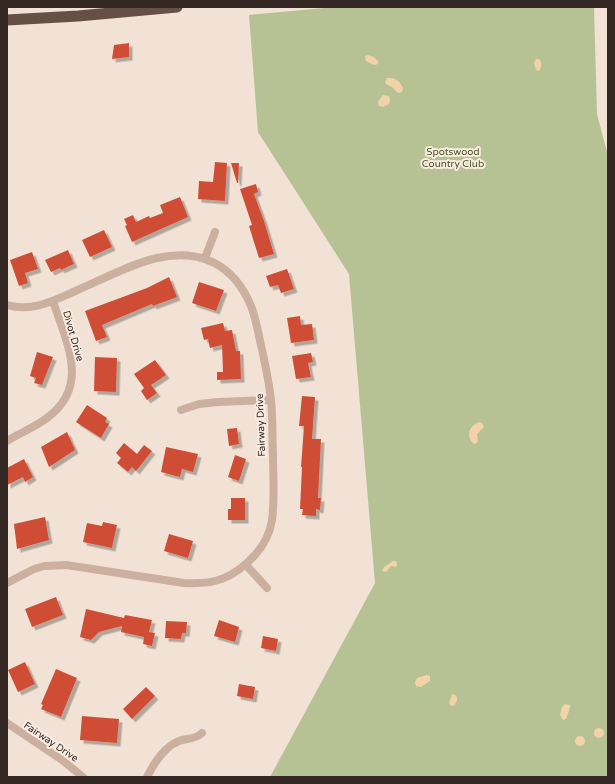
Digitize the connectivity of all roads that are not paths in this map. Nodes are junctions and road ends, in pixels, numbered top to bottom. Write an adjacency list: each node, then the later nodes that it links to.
1 (177, 7): 2 (highway)
2 (7, 20)
3 (215, 232): 4 (street)
4 (205, 258): 5 (street, Fairway Drive); 7 (street, Fairway Drive)
5 (52, 301): 6 (street, Fairway Drive); 9 (street, Divot Drive)
6 (7, 305)
7 (271, 400): 8 (street); 10 (street, Fairway Drive)
8 (181, 410)
9 (7, 441)
10 (246, 565): 11 (street, Fairway Drive); 12 (street)
11 (7, 583)
12 (267, 588)
13 (7, 724): 15 (street, Fairway Drive)
14 (202, 733): 16 (street)
15 (83, 777)
16 (147, 777)

